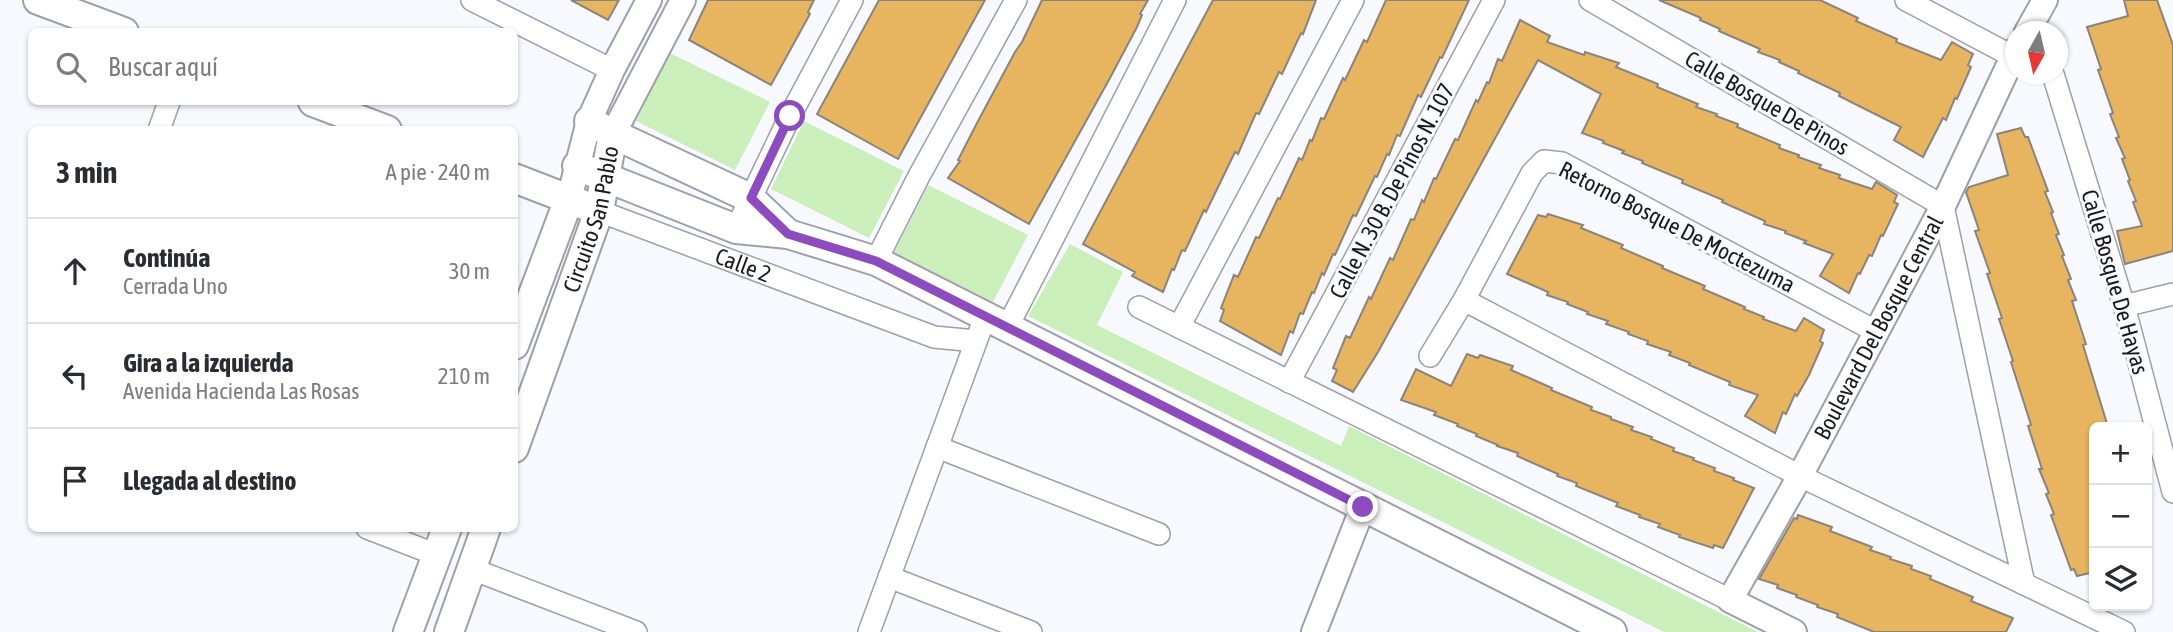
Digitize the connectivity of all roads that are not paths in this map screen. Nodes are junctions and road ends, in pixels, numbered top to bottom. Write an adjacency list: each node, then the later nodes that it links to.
1 (38, 0): 12 (main road)
2 (472, 0): 14 (street)
3 (649, 0): 14 (street, Circuito San Pablo)
4 (683, 0): 21 (street, Circuito San Pablo)
5 (852, 0): 25 (street)
6 (1016, 0): 31 (street)
7 (1175, 0): 37 (street)
8 (1353, 0): 36 (street)
9 (1494, 0): 41 (street, Calle N. 30 B. De Pinos N. 107)
10 (1590, 0): 27 (street, Calle Bosque De Pinos)
11 (1906, 0): 13 (street)
12 (113, 28)
13 (2005, 49)
14 (612, 70): 21 (street, Circuito San Pablo)
15 (2005, 72): 27 (street, Boulevard Del Bosque Central)
16 (2056, 84): 34 (street, Calle Bosque De Hayas)
17 (168, 105): 19 (street)
18 (320, 105): 20 (main road)
19 (160, 126)
20 (369, 126)
21 (601, 127): 22 (street, Circuito San Pablo); 23 (main road, Circuito San Pablo); 25 (main road)
22 (577, 166): 23 (main road); 26 (street, Circuito San Pablo)
23 (606, 178): 28 (main road, Circuito San Pablo); 29 (main road)
24 (518, 180): 26 (main road, Calle 2)
25 (751, 198): 29 (street); 30 (main road)
26 (569, 199): 28 (main road, Calle 2); 39 (main road, Circuito San Pablo)
27 (1943, 206): 38 (street, Boulevard Del Bosque Central); 55 (street)
28 (599, 211): 37 (street, Calle 2); 42 (main road, Circuito San Pablo)
29 (736, 229): 30 (main road)
30 (788, 234): 31 (main road)
31 (876, 261): 37 (main road)
32 (2173, 294): 34 (street)
33 (1464, 300): 38 (street, Retorno Bosque De Moctezuma); 40 (street, Retorno Bosque De Moctezuma); 45 (street)
34 (2124, 306): 44 (street, Calle Bosque De Hayas)
35 (1139, 307): 36 (street)
36 (1179, 327): 41 (street)
37 (989, 328): 43 (street); 47 (main road)
38 (1877, 332): 45 (street, Boulevard Del Bosque Central)
39 (518, 334)
40 (1430, 356)
41 (1289, 382): 56 (street)
42 (518, 437)
43 (937, 447): 51 (street); 54 (street)
44 (2168, 451): 46 (street, Calle Bosque De Hayas)
45 (1800, 476): 55 (street); 56 (street, Boulevard Del Bosque Central)
46 (2173, 492)
47 (1363, 507): 62 (street); 63 (main road)
48 (377, 532): 52 (street)
49 (446, 532): 52 (main road)
50 (485, 532): 53 (main road)
51 (1159, 534)
52 (437, 555): 57 (main road)
53 (471, 569): 58 (main road); 59 (street)
54 (889, 577): 60 (street); 61 (street)
55 (2024, 584): 65 (street)
56 (1730, 600): 64 (street)
57 (408, 632)
58 (449, 632)
59 (636, 632)
60 (869, 632)
61 (1031, 632)
62 (1314, 632)
63 (1612, 632)
64 (1794, 632)
65 (2124, 632)

